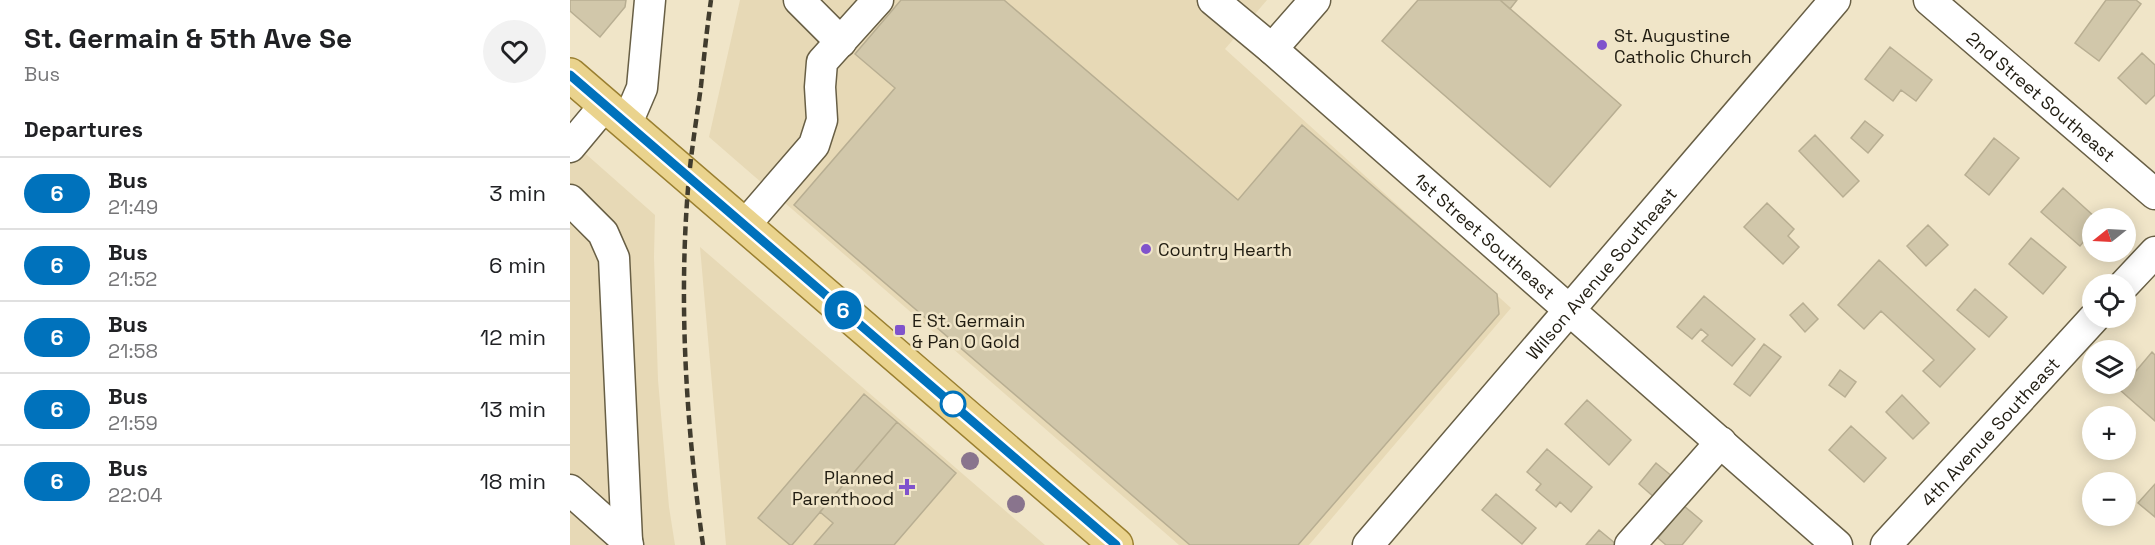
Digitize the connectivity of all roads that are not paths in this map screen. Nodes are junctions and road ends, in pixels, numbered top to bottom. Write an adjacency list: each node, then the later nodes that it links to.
1 (650, 0): 11 (street)
2 (799, 0): 8 (street)
3 (878, 0): 8 (street)
4 (1213, 0): 9 (street, 1st Street Southeast)
5 (1315, 0): 9 (street)
6 (1835, 0): 18 (street, Wilson Avenue Southeast)
7 (1929, 0): 13 (street, 2nd Street Southeast)
8 (841, 42): 15 (street)
9 (1272, 49): 18 (street, 1st Street Southeast)
10 (570, 75): 11 (main road)
11 (616, 114): 12 (street); 15 (main road)
12 (570, 147)
13 (2155, 194)
14 (570, 200): 22 (street)
15 (745, 225): 23 (main road)
16 (2155, 252): 17 (street)
17 (2134, 274)
18 (1571, 310): 20 (street, 1st Street Southeast); 24 (street, Wilson Avenue Southeast)
19 (2085, 328): 27 (street, 4th Avenue Southeast)
20 (1721, 442): 25 (street); 26 (street, 1st Street Southeast)
21 (570, 490): 22 (street)
22 (628, 543)
23 (1116, 545)
24 (1368, 545)
25 (1630, 545)
26 (1838, 545)
27 (1886, 545)

